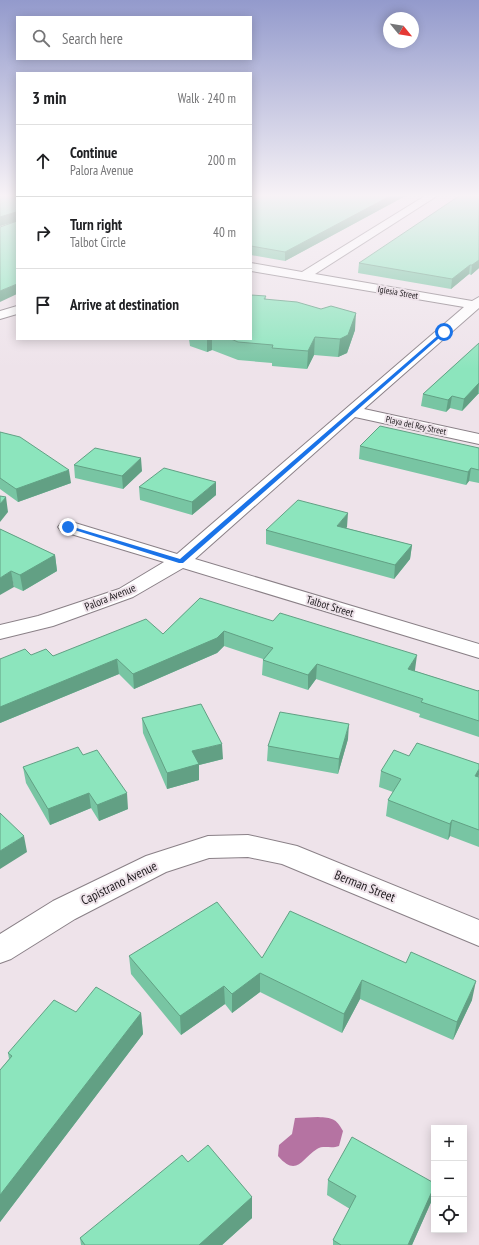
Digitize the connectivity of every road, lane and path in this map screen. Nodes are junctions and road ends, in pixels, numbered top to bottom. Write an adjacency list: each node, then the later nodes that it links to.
1 (342, 252): 3 (street)
2 (252, 267): 3 (street, Iglesia Street)
3 (304, 276): 4 (street, Iglesia Street)
4 (477, 303): 7 (street, Palora Avenue)
5 (16, 310): 6 (street)
6 (0, 315)
7 (354, 412): 8 (street, Playa del Rey Street); 10 (street, Palora Avenue)
8 (479, 439)
9 (68, 527): 10 (street, Talbot Street)
10 (181, 561): 11 (street, Palora Avenue); 12 (street, Talbot Street)
11 (0, 632)
12 (479, 651)
13 (248, 846): 14 (street, Berman Street); 15 (street, Capistrano Avenue)
14 (479, 932)
15 (0, 950)

